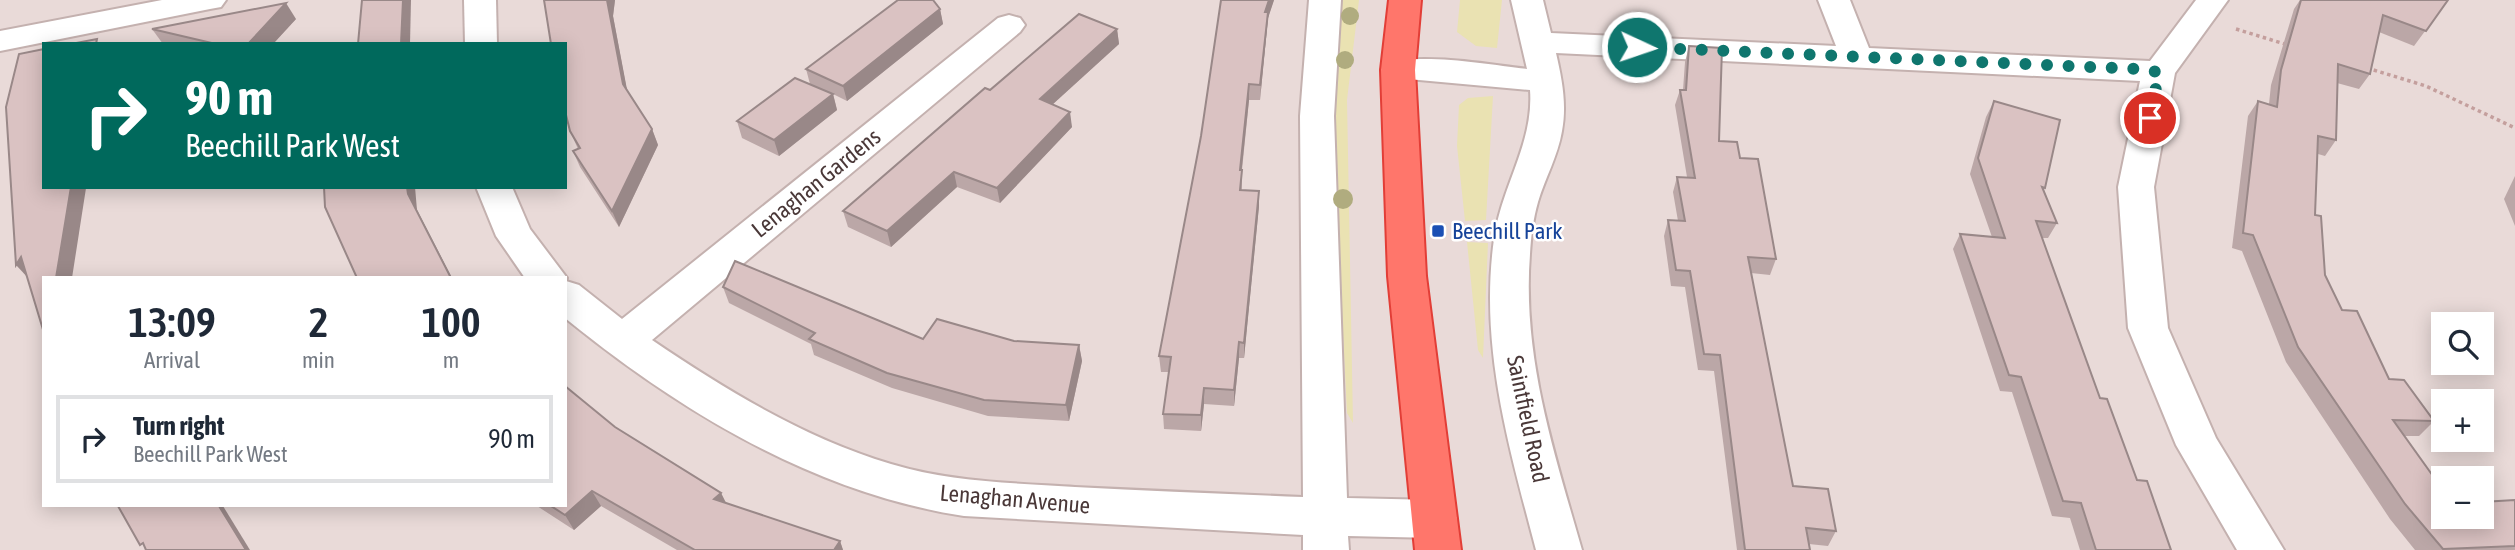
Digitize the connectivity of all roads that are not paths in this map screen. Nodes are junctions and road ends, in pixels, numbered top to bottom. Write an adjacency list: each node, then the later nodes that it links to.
1 (210, 0): 9 (street)
2 (480, 0): 10 (street)
3 (1325, 0): 20 (street)
4 (1405, 0): 13 (highway)
5 (1527, 0): 11 (street, Saintfield Road)
6 (1834, 0): 12 (street)
7 (2206, 8): 14 (street)
8 (1010, 25): 19 (street, Lenaghan Gardens)
9 (0, 41)
10 (481, 42)
11 (1537, 42): 12 (street); 15 (street, Saintfield Road)
12 (1857, 58): 14 (street)
13 (1398, 70): 15 (street); 21 (highway)
14 (2159, 72): 23 (street)
15 (1544, 81): 22 (street, Saintfield Road)
16 (495, 189): 17 (street)
17 (546, 276)
18 (567, 297): 19 (street, Lenaghan Avenue)
19 (623, 341): 20 (street, Lenaghan Avenue)
20 (1326, 533): 21 (street, Lenaghan Avenue)
21 (1436, 535)
22 (1559, 550)
23 (2262, 550)

